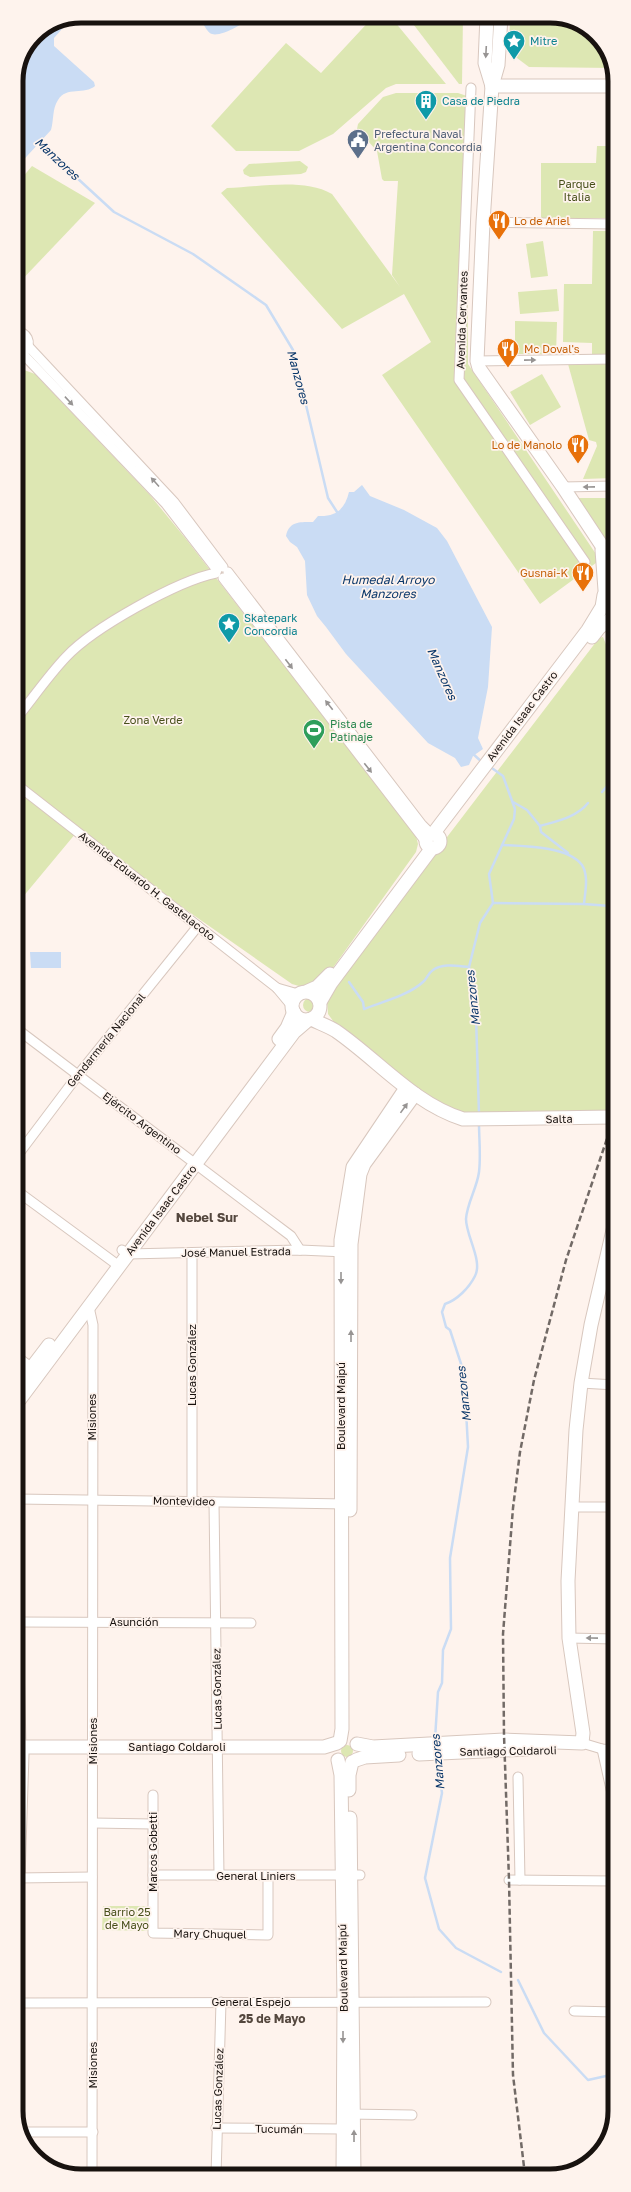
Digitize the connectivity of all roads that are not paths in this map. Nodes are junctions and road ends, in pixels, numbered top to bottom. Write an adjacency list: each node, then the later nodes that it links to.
1 (487, 23): 3 (main road, one-way to 3)
2 (500, 23): 3 (main road)
3 (492, 86): 4 (main road); 6 (main road)
4 (608, 86)
5 (471, 88): 17 (street, Avenida Cervantes)
6 (483, 222): 7 (street); 12 (main road)
7 (608, 224)
8 (23, 335): 9 (street)
9 (23, 346)
10 (23, 351): 18 (street)
11 (608, 359): 12 (street, one-way to 11)
12 (477, 361): 14 (main road)
13 (608, 486): 14 (street, one-way to 14)
14 (563, 487): 15 (main road)
15 (602, 548): 16 (main road); 19 (main road)
16 (608, 556)
17 (585, 562)
18 (221, 572): 22 (street); 25 (street)
19 (608, 589): 20 (main road); 23 (main road, Avenida Isaac Castro)
20 (608, 606)
21 (608, 621): 23 (main road, Avenida Isaac Castro)
22 (23, 710)
23 (515, 731): 25 (main road, Avenida Isaac Castro)
24 (23, 789): 26 (street, Avenida Eduardo H. Gastelacoto)
25 (431, 840): 28 (main road, Avenida Isaac Castro); 29 (main road, Avenida Isaac Castro)
26 (198, 926): 27 (street, Avenida Eduardo H. Gastelacoto); 34 (street, Gendarmería Nacional)
27 (277, 988): 28 (street, Avenida Eduardo H. Gastelacoto); 30 (street, Avenida Eduardo H. Gastelacoto)
28 (303, 993): 29 (main road); 30 (main road)
29 (320, 1005): 31 (main road); 32 (main road)
30 (293, 1009): 31 (main road); 38 (main road, Avenida Isaac Castro)
31 (309, 1019): 32 (main road); 38 (main road, Avenida Isaac Castro)
32 (335, 1030): 35 (main road)
33 (23, 1034): 34 (street, Ejército Argentino)
34 (78, 1075): 37 (street, Gendarmería Nacional); 38 (street, Ejército Argentino)
35 (410, 1091): 36 (main road, Salta); 42 (main road, Boulevard Maipú)
36 (608, 1117)
37 (23, 1148)
38 (193, 1162): 40 (street, Ejército Argentino); 41 (main road, Avenida Isaac Castro)
39 (23, 1195): 44 (street)
40 (300, 1250): 42 (street, José Manuel Estrada); 43 (street, José Manuel Estrada)
41 (125, 1252): 43 (street, José Manuel Estrada); 44 (main road, Avenida Isaac Castro)
42 (346, 1252): 57 (main road, Boulevard Maipú)
43 (192, 1253): 55 (street, Lucas González)
44 (116, 1264): 46 (main road, Avenida Isaac Castro); 48 (main road, Avenida Isaac Castro)
45 (608, 1270): 50 (main road)
46 (89, 1306): 48 (main road, Avenida Isaac Castro); 54 (street, Misiones)
47 (23, 1361): 48 (street)
48 (35, 1370): 49 (main road, Avenida Isaac Castro); 52 (main road, Avenida Isaac Castro)
49 (23, 1381)
50 (585, 1384): 51 (street); 58 (main road)
51 (608, 1385)
52 (23, 1392)
53 (23, 1499): 54 (street, Montevideo)
54 (91, 1500): 55 (street, Montevideo); 61 (street, Misiones)
55 (192, 1501): 56 (street, Montevideo)
56 (214, 1502): 57 (street, Montevideo); 62 (street, Lucas González)
57 (346, 1504): 66 (main road, Boulevard Maipú)
58 (576, 1507): 59 (street); 64 (main road)
59 (608, 1508)
60 (23, 1622): 61 (street, Asunción)
61 (92, 1622): 62 (street, Asunción); 72 (street, Misiones)
62 (216, 1623): 63 (street, Asunción); 73 (street, Lucas González)
63 (252, 1623)
64 (573, 1638): 65 (street, one-way to 64); 67 (main road)
65 (608, 1638)
66 (346, 1742): 68 (main road, Santiago Coldaroli); 73 (main road, Santiago Coldaroli); 74 (main road); 75 (main road)
67 (585, 1745): 68 (main road, Santiago Coldaroli); 70 (street, Santiago Coldaroli)
68 (436, 1748): 75 (main road, Santiago Coldaroli)
69 (23, 1749): 72 (main road, Santiago Coldaroli)
70 (602, 1749): 71 (street, Santiago Coldaroli); 76 (street)
71 (608, 1749)
72 (93, 1750): 73 (main road, Santiago Coldaroli); 79 (street, Misiones)
73 (218, 1750): 74 (main road, Santiago Coldaroli); 83 (street, Lucas González)
74 (337, 1758): 75 (main road); 82 (main road, Boulevard Maipú)
75 (354, 1761): 82 (main road, Boulevard Maipú)
76 (608, 1776)
77 (518, 1777): 88 (street)
78 (153, 1796): 80 (street, Marcos Gobetti)
79 (93, 1823): 80 (street); 85 (street, Misiones)
80 (153, 1824): 81 (street, Marcos Gobetti)
81 (153, 1875): 83 (street, General Liniers); 90 (street, Marcos Gobetti)
82 (351, 1875): 84 (street, General Liniers); 92 (main road, Boulevard Maipú)
83 (219, 1876): 84 (street, General Liniers)
84 (268, 1876): 90 (street, Mary Chuquel)
85 (92, 1877): 86 (street); 95 (street, Misiones)
86 (23, 1878)
87 (509, 1880): 88 (street)
88 (520, 1880): 89 (street)
89 (608, 1881)
90 (153, 1933)
91 (221, 2002): 92 (street, General Espejo); 95 (street, General Espejo); 100 (street, Lucas González)
92 (348, 2002): 93 (street, General Espejo); 98 (main road, Boulevard Maipú)
93 (486, 2002)
94 (23, 2003): 95 (street, General Espejo)
95 (93, 2003): 103 (street, Misiones)
96 (574, 2011): 97 (street)
97 (608, 2012)
98 (348, 2114): 99 (street); 101 (main road, Boulevard Maipú); 107 (main road, Boulevard Maipú, one-way to 98)
99 (412, 2115)
100 (216, 2128): 101 (street, Tucumán); 105 (street, Lucas González)
101 (342, 2130): 106 (main road, Boulevard Maipú)
102 (27, 2132): 103 (street)
103 (93, 2132): 104 (street, Misiones)
104 (92, 2169)
105 (216, 2169)
106 (343, 2169)
107 (353, 2169)

